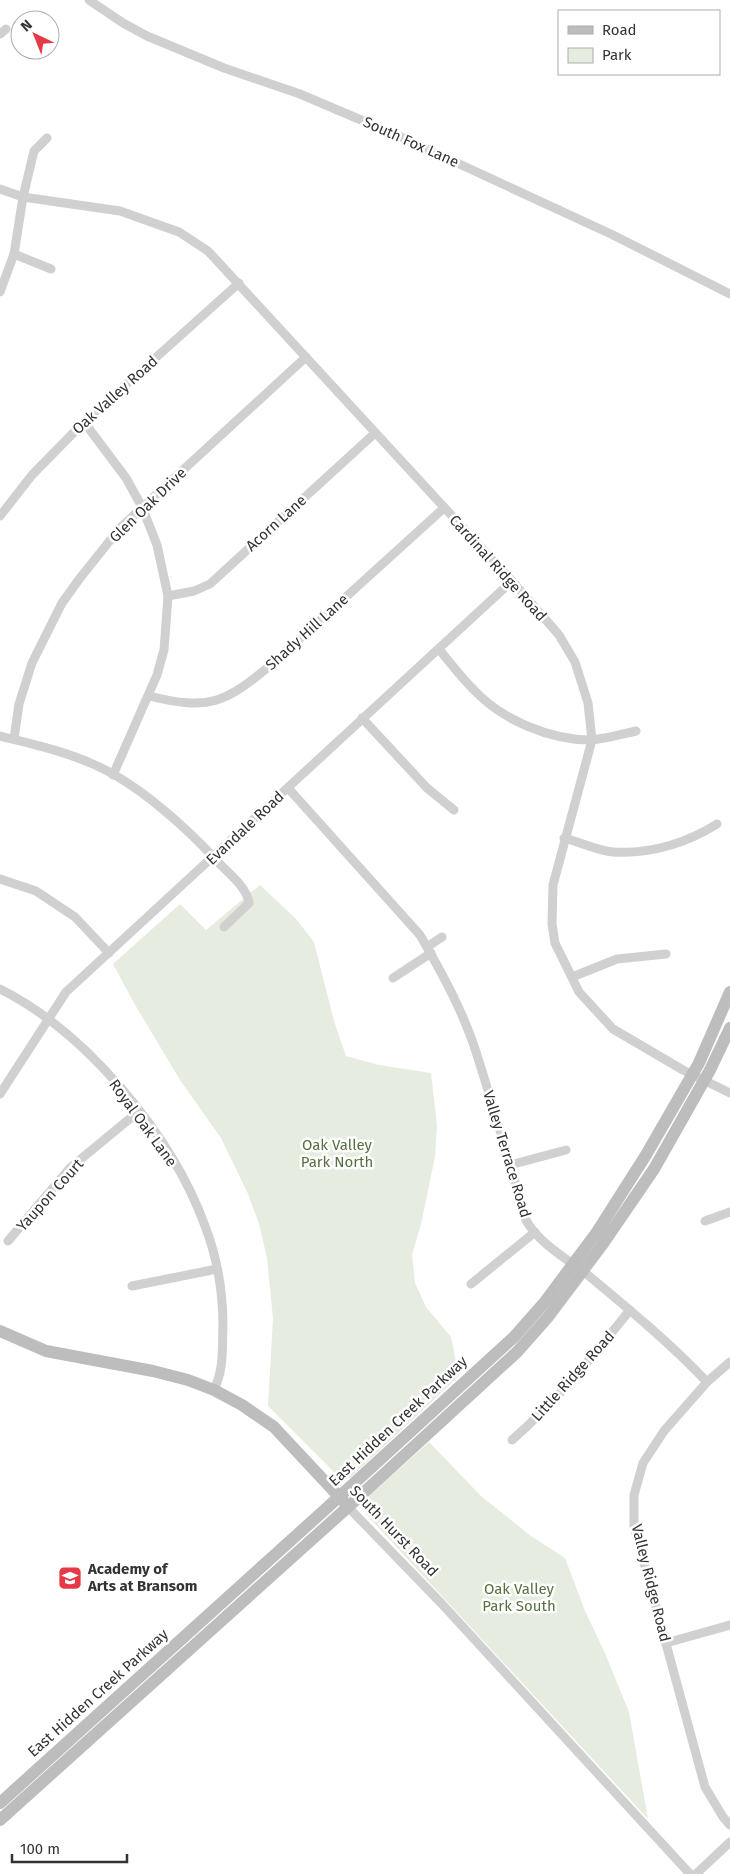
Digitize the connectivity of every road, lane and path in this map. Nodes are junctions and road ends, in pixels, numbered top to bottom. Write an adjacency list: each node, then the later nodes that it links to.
1 (89, 0): 9 (street, South Fox Lane)
2 (47, 138): 4 (street)
3 (0, 189): 4 (street, Cardinal Ridge Road)
4 (23, 197): 5 (street); 7 (street, Cardinal Ridge Road)
5 (14, 254): 6 (street); 8 (street)
6 (51, 269)
7 (239, 283): 10 (street, Cardinal Ridge Road); 11 (street, Oak Valley Road)
8 (0, 292)
9 (730, 294)
10 (306, 357): 12 (street, Cardinal Ridge Road); 13 (street, Glen Oak Drive)
11 (84, 422): 13 (street); 15 (street, Oak Valley Road)
12 (375, 433): 14 (street, Cardinal Ridge Road); 17 (street, Acorn Lane)
13 (142, 507): 17 (street); 23 (street, Glen Oak Drive)
14 (444, 508): 16 (street, Cardinal Ridge Road); 19 (street, Shady Hill Lane)
15 (0, 516)
16 (512, 581): 18 (street, Evandale Road); 24 (street, Cardinal Ridge Road)
17 (168, 596): 19 (street)
18 (439, 649): 20 (street, Evandale Road); 24 (street)
19 (148, 696): 25 (street)
20 (362, 718): 26 (street, Evandale Road); 27 (street)
21 (636, 731): 24 (street)
22 (0, 736): 23 (street)
23 (14, 739): 25 (street)
24 (592, 740): 29 (street, Cardinal Ridge Road)
25 (113, 775): 30 (street)
26 (288, 788): 30 (street, Evandale Road); 34 (street, Valley Terrace Road)
27 (454, 810)
28 (717, 824): 29 (street)
29 (564, 838): 37 (street, Cardinal Ridge Road)
30 (213, 857): 32 (street); 35 (street, Evandale Road)
31 (0, 879): 35 (street)
32 (224, 927)
33 (442, 937): 34 (street)
34 (429, 950): 38 (street); 48 (street, Valley Terrace Road)
35 (109, 953): 41 (street, Evandale Road)
36 (666, 954): 37 (street)
37 (572, 977): 43 (street, Cardinal Ridge Road)
38 (393, 978)
39 (0, 989): 41 (street, Royal Oak Lane)
40 (730, 992): 43 (main road, East Hidden Creek Parkway)
41 (49, 1019): 44 (street, Evandale Road); 46 (street, Royal Oak Lane)
42 (730, 1028): 43 (main road, East Hidden Creek Parkway)
43 (698, 1078): 45 (street, Cardinal Ridge Road); 53 (main road, East Hidden Creek Parkway)
44 (0, 1094)
45 (730, 1094)
46 (138, 1111): 52 (street, Yaupon Court); 54 (street, Royal Oak Lane)
47 (566, 1150): 48 (street)
48 (510, 1165): 51 (street, Valley Terrace Road)
49 (730, 1212): 50 (street)
50 (705, 1221)
51 (535, 1232): 53 (street, Valley Terrace Road); 55 (street)
52 (8, 1241)
53 (578, 1267): 57 (street, Valley Terrace Road); 63 (main road, East Hidden Creek Parkway); 64 (main road, East Hidden Creek Parkway)
54 (217, 1270): 56 (street); 61 (street, Royal Oak Lane)
55 (471, 1284)
56 (132, 1286)
57 (630, 1310): 60 (street, Valley Terrace Road); 62 (street, Little Ridge Road)
58 (0, 1331): 61 (main road, South Hurst Road)
59 (730, 1362): 60 (street, Valley Ridge Road)
60 (707, 1382): 66 (street, Valley Ridge Road)
61 (214, 1390): 63 (main road, South Hurst Road)
62 (512, 1440)
63 (339, 1497): 64 (main road, South Hurst Road); 67 (main road, East Hidden Creek Parkway)
64 (348, 1507): 68 (main road, East Hidden Creek Parkway); 71 (street, South Hurst Road)
65 (730, 1625): 66 (street)
66 (666, 1643): 69 (street, Valley Ridge Road)
67 (0, 1802)
68 (0, 1820)
69 (730, 1825)
70 (730, 1842): 72 (street)
71 (690, 1874)
72 (696, 1874)

